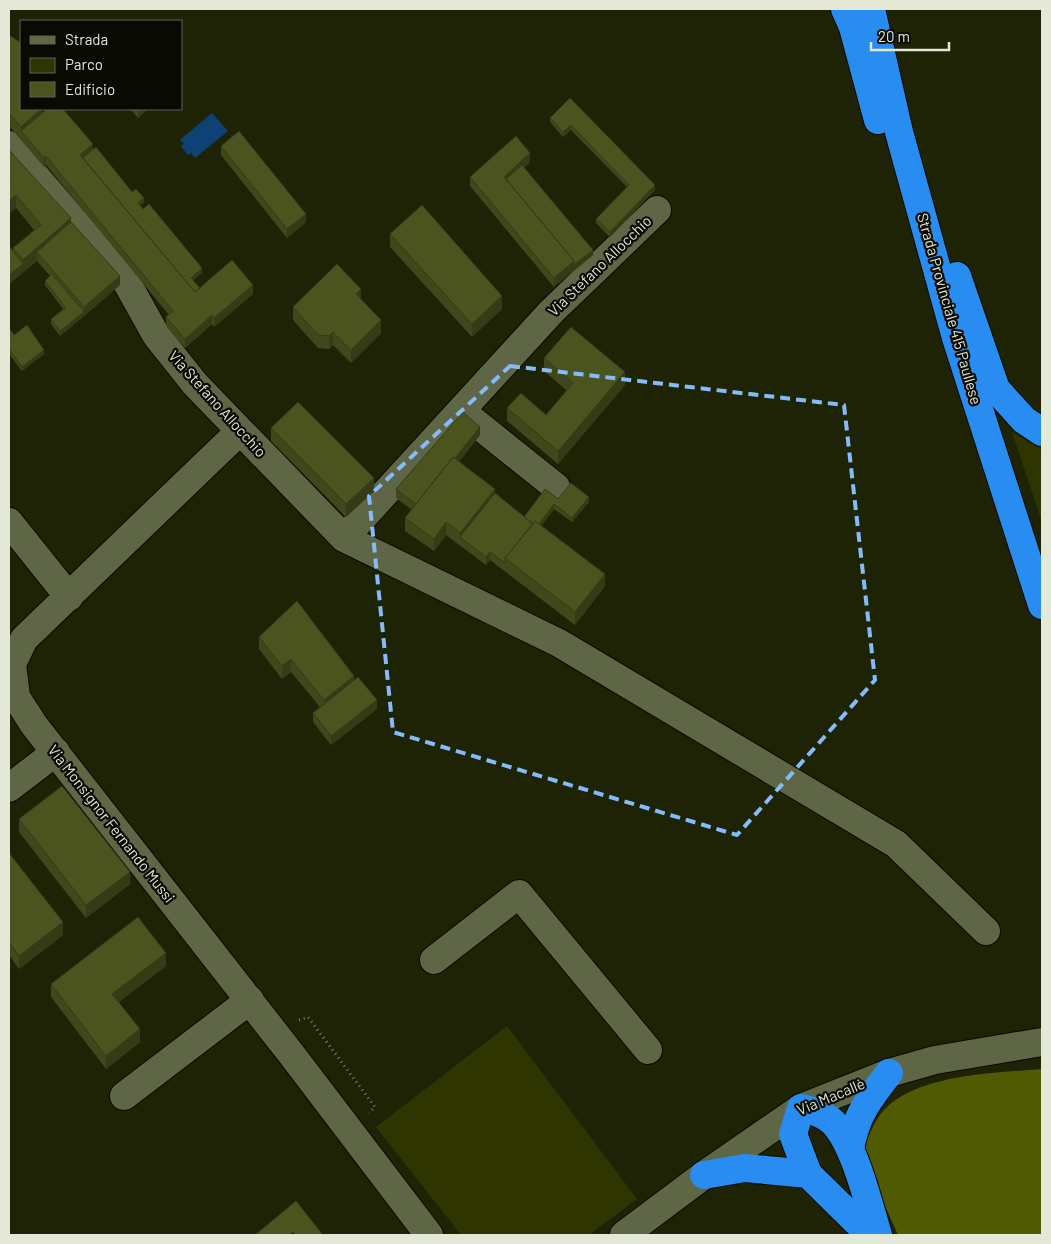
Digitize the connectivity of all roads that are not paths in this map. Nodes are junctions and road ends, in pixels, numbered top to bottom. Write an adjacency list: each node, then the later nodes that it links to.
1 (845, 9): 6 (highway)
2 (871, 9): 6 (highway, Strada Provinciale 415 Paullese)
3 (875, 9): 9 (highway)
4 (9, 145): 8 (street, Via Stefano Allocchio)
5 (658, 210): 7 (street, Via Stefano Allocchio)
6 (964, 366): 14 (highway, Strada Provinciale 415 Paullese)
7 (461, 411): 10 (street); 12 (street, Via Stefano Allocchio)
8 (240, 431): 12 (street, Via Stefano Allocchio); 13 (street, Via Monsignor Fernando Mussi)
9 (1042, 432)
10 (556, 487)
11 (9, 522): 13 (street)
12 (344, 538): 17 (street, Via Stefano Allocchio)
13 (70, 597): 15 (street, Via Monsignor Fernando Mussi)
14 (1042, 605)
15 (56, 752): 16 (street); 19 (street, Via Monsignor Fernando Mussi)
16 (9, 788)
17 (986, 931)
18 (434, 960): 21 (street)
19 (250, 1000): 23 (street); 28 (street, Via Monsignor Fernando Mussi)
20 (1042, 1042): 22 (street, Via Macallè)
21 (648, 1050)
22 (889, 1073): 24 (street, Via Macallè); 25 (highway)
23 (124, 1096)
24 (801, 1108): 25 (highway); 26 (highway); 27 (street, Via Macallè)
25 (850, 1149): 31 (highway)
26 (808, 1174): 27 (highway); 30 (highway)
27 (704, 1175): 29 (street, Via Macallè)
28 (429, 1235)
29 (624, 1235)
30 (870, 1235)
31 (878, 1235)

